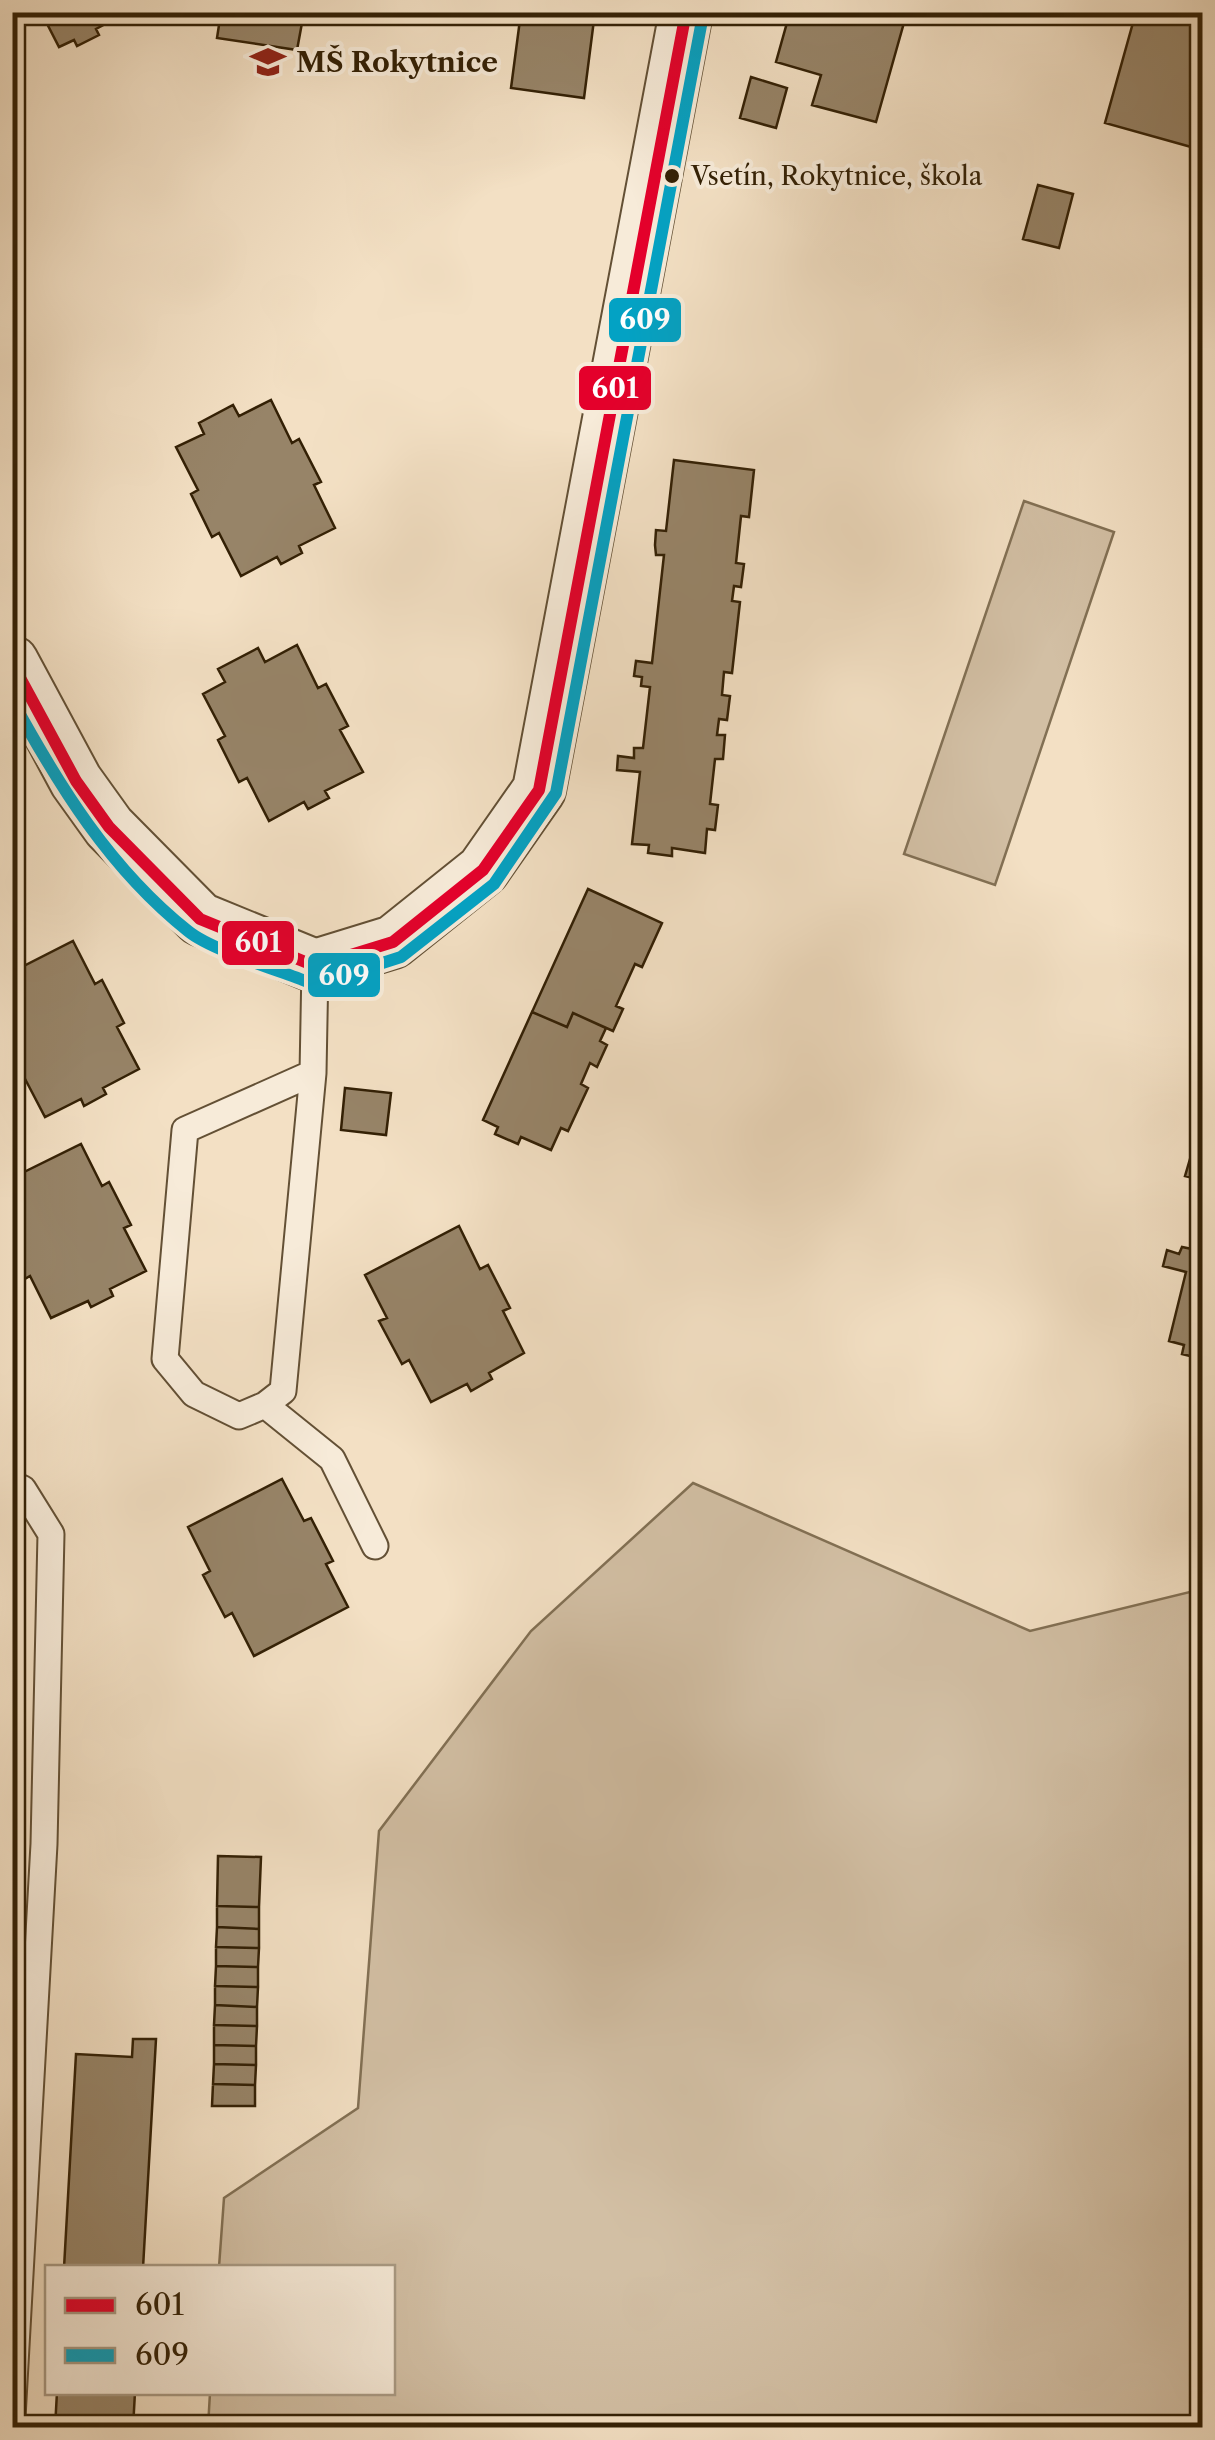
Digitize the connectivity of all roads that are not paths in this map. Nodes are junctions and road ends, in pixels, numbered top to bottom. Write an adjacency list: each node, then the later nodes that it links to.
1 (686, 12): 3 (street)
2 (12, 662): 3 (street)
3 (315, 966): 4 (lane)
4 (313, 1073): 5 (lane); 5 (lane)
5 (265, 1405): 7 (lane)
6 (12, 1484): 8 (lane)
7 (375, 1546)
8 (12, 2418)

